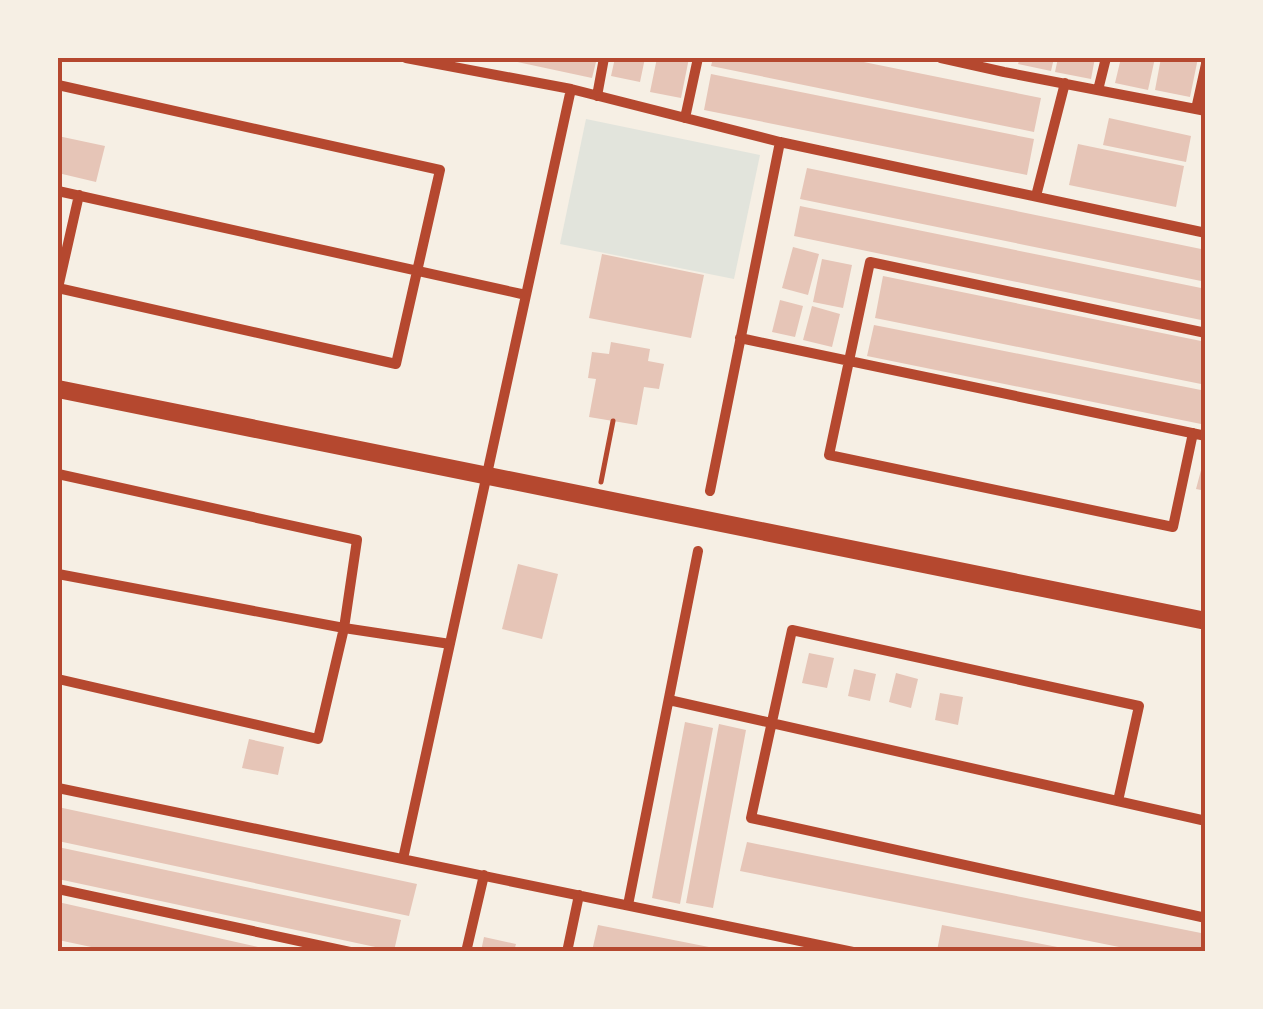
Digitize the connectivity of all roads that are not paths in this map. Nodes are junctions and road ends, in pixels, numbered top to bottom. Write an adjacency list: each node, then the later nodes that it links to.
1 (406, 58): 11 (street)
2 (604, 58): 13 (street)
3 (698, 58): 15 (street)
4 (940, 58): 8 (street)
5 (1007, 58): 8 (street)
6 (1106, 58): 12 (street)
7 (1206, 64): 14 (street)
8 (1004, 72): 9 (street)
9 (1065, 83): 12 (street); 19 (street)
10 (58, 85): 21 (street)
11 (570, 90): 13 (street); 22 (street)
12 (1098, 90): 14 (street)
13 (598, 96): 15 (street)
14 (1201, 110)
15 (684, 118): 16 (street)
16 (780, 142): 19 (street); 24 (street)
17 (58, 191): 18 (street)
18 (79, 196): 21 (street); 21 (street)
19 (1036, 196): 20 (street)
20 (1206, 232)
21 (417, 271): 22 (street)
22 (526, 295): 30 (street)
23 (1206, 333): 25 (street)
24 (740, 338): 25 (street); 31 (street)
25 (849, 361): 27 (street); 27 (street)
26 (58, 389): 30 (street)
27 (1193, 433): 28 (street)
28 (1206, 436)
29 (58, 474): 35 (street)
30 (486, 476): 34 (street); 36 (street)
31 (710, 491)
32 (698, 551): 38 (street)
33 (58, 574): 35 (street)
34 (1206, 621)
35 (344, 628): 36 (street); 37 (street)
36 (450, 644): 43 (street)
37 (58, 679)
38 (669, 700): 39 (street); 47 (street)
39 (772, 723): 41 (street); 41 (street); 48 (street)
40 (58, 788): 43 (street)
41 (1118, 801): 42 (street)
42 (1206, 820)
43 (403, 859): 44 (street)
44 (484, 876): 46 (street); 50 (street)
45 (58, 888): 49 (street)
46 (578, 895): 47 (street); 51 (street)
47 (628, 905): 52 (street)
48 (1206, 918)
49 (350, 952)
50 (466, 952)
51 (567, 952)
52 (853, 952)

